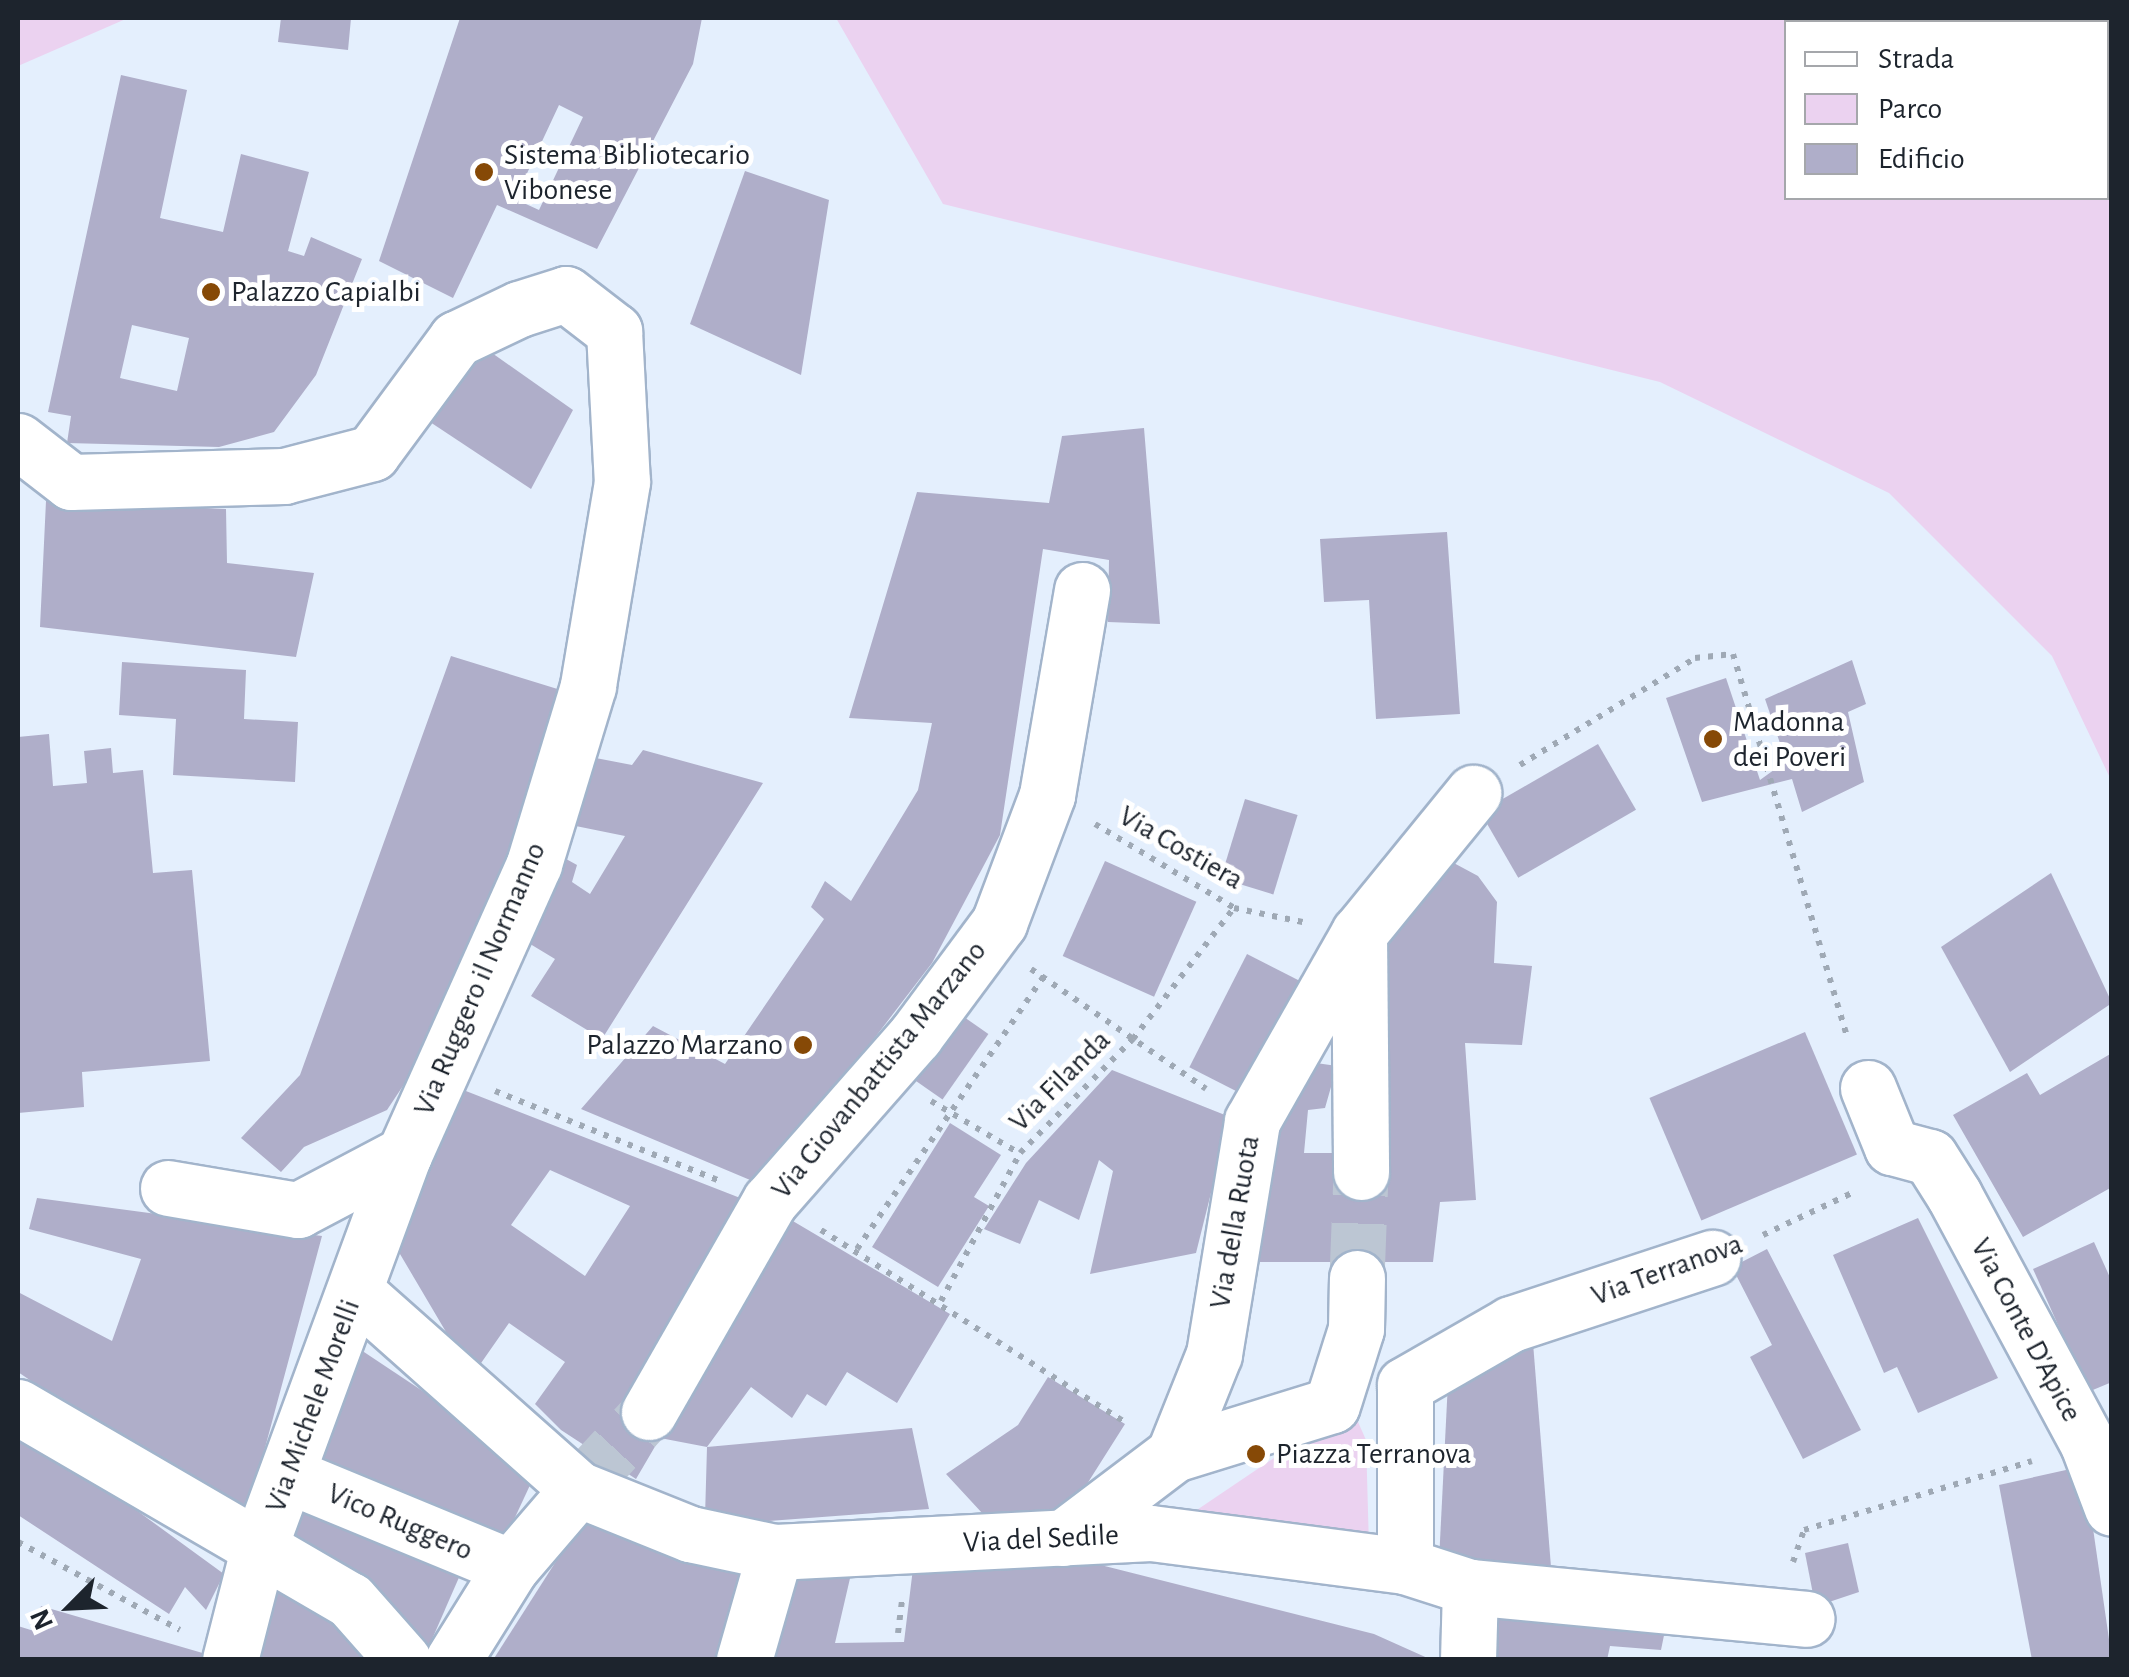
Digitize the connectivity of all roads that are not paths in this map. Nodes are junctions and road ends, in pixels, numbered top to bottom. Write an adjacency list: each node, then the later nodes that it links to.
1 (18, 441): 6 (street, Via Ruggero il Normanno)
2 (1082, 590): 13 (street, Via Giovanbattista Marzano)
3 (1473, 793): 4 (street, Via della Ruota)
4 (1359, 933): 7 (street); 14 (street, Via della Ruota)
5 (1868, 1088): 17 (street, Via Conte D'Apice)
6 (404, 1154): 8 (street); 11 (street, Via Michele Morelli)
7 (1361, 1172)
8 (168, 1188)
9 (1712, 1258): 21 (street, Via Terranova)
10 (1357, 1278): 14 (street)
11 (356, 1292): 15 (street, Via Michele Morelli); 16 (street, Via del Sedile)
12 (18, 1407): 20 (street)
13 (650, 1412)
14 (1174, 1454): 18 (street)
15 (290, 1476): 20 (street, Via Michele Morelli); 22 (street, Vico Ruggero)
16 (578, 1490): 19 (street, Via del Sedile); 22 (street)
17 (2112, 1508)
18 (1063, 1538): 19 (street, Via del Sedile); 21 (street, Via del Sedile)
19 (776, 1552): 28 (street)
20 (257, 1554): 25 (street, Via Michele Morelli); 26 (street)
21 (1405, 1566): 23 (street, Via del Sedile)
22 (511, 1567): 27 (street)
23 (1470, 1587): 24 (street, Via del Sedile); 29 (street)
24 (1806, 1619)
25 (231, 1657)
26 (404, 1660)
27 (453, 1660)
28 (744, 1660)
29 (1468, 1660)

